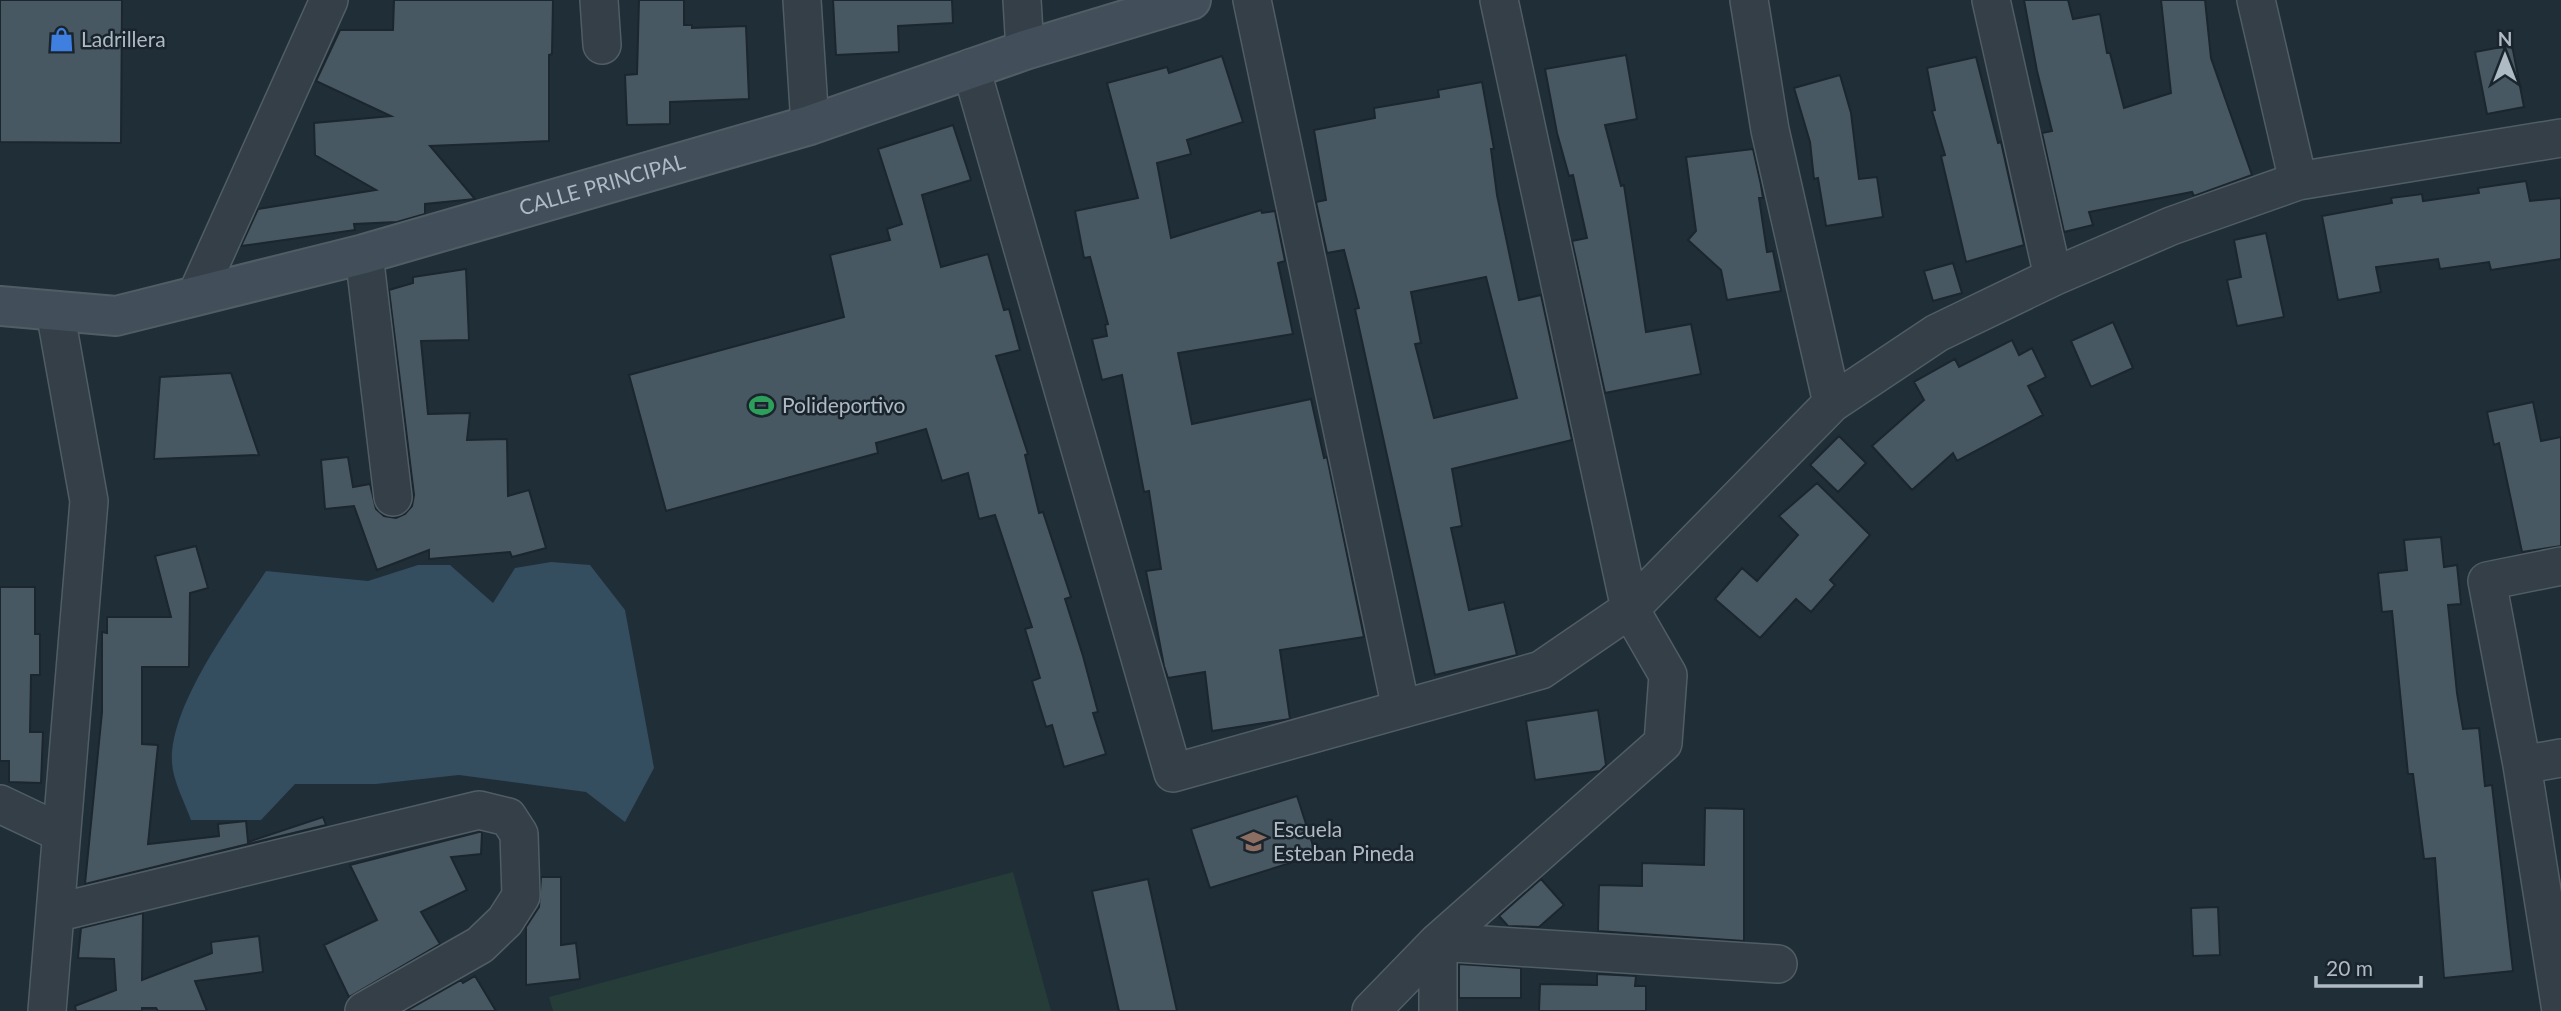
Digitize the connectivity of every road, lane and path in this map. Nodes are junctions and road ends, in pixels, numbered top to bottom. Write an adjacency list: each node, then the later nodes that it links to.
1 (329, 0): 20 (street)
2 (599, 0): 12 (street)
3 (802, 0): 15 (street)
4 (1022, 0): 13 (street)
5 (1191, 0): 11 (street, CALLE PRINCIPAL)
6 (1252, 0): 27 (street)
7 (1499, 0): 26 (street)
8 (1749, 0): 23 (street)
9 (1991, 0): 19 (street)
10 (2256, 0): 17 (street)
11 (1133, 9): 13 (street, CALLE PRINCIPAL)
12 (602, 45)
13 (1025, 50): 14 (street, CALLE PRINCIPAL)
14 (971, 68): 15 (street, CALLE PRINCIPAL); 27 (street)
15 (810, 125): 18 (street, CALLE PRINCIPAL)
16 (2561, 138): 17 (street)
17 (2298, 181): 19 (street)
18 (364, 254): 20 (street, CALLE PRINCIPAL); 24 (street)
19 (2053, 277): 23 (street)
20 (198, 294): 22 (street, CALLE PRINCIPAL)
21 (0, 306): 22 (street, CALLE PRINCIPAL)
22 (55, 311): 31 (street)
23 (1832, 403): 26 (street)
24 (393, 497)
25 (2561, 566): 29 (street)
26 (1630, 609): 27 (street); 34 (street)
27 (1401, 709)
28 (2561, 758): 29 (street)
29 (2522, 765): 33 (street)
30 (0, 804): 31 (street)
31 (59, 832): 32 (street)
32 (55, 913): 36 (street); 37 (street)
33 (2555, 941): 40 (street)
34 (1438, 942): 35 (street); 38 (street); 39 (street)
35 (1778, 964)
36 (47, 1011)
37 (364, 1011)
38 (1371, 1011)
39 (1438, 1011)
40 (2561, 1011)

